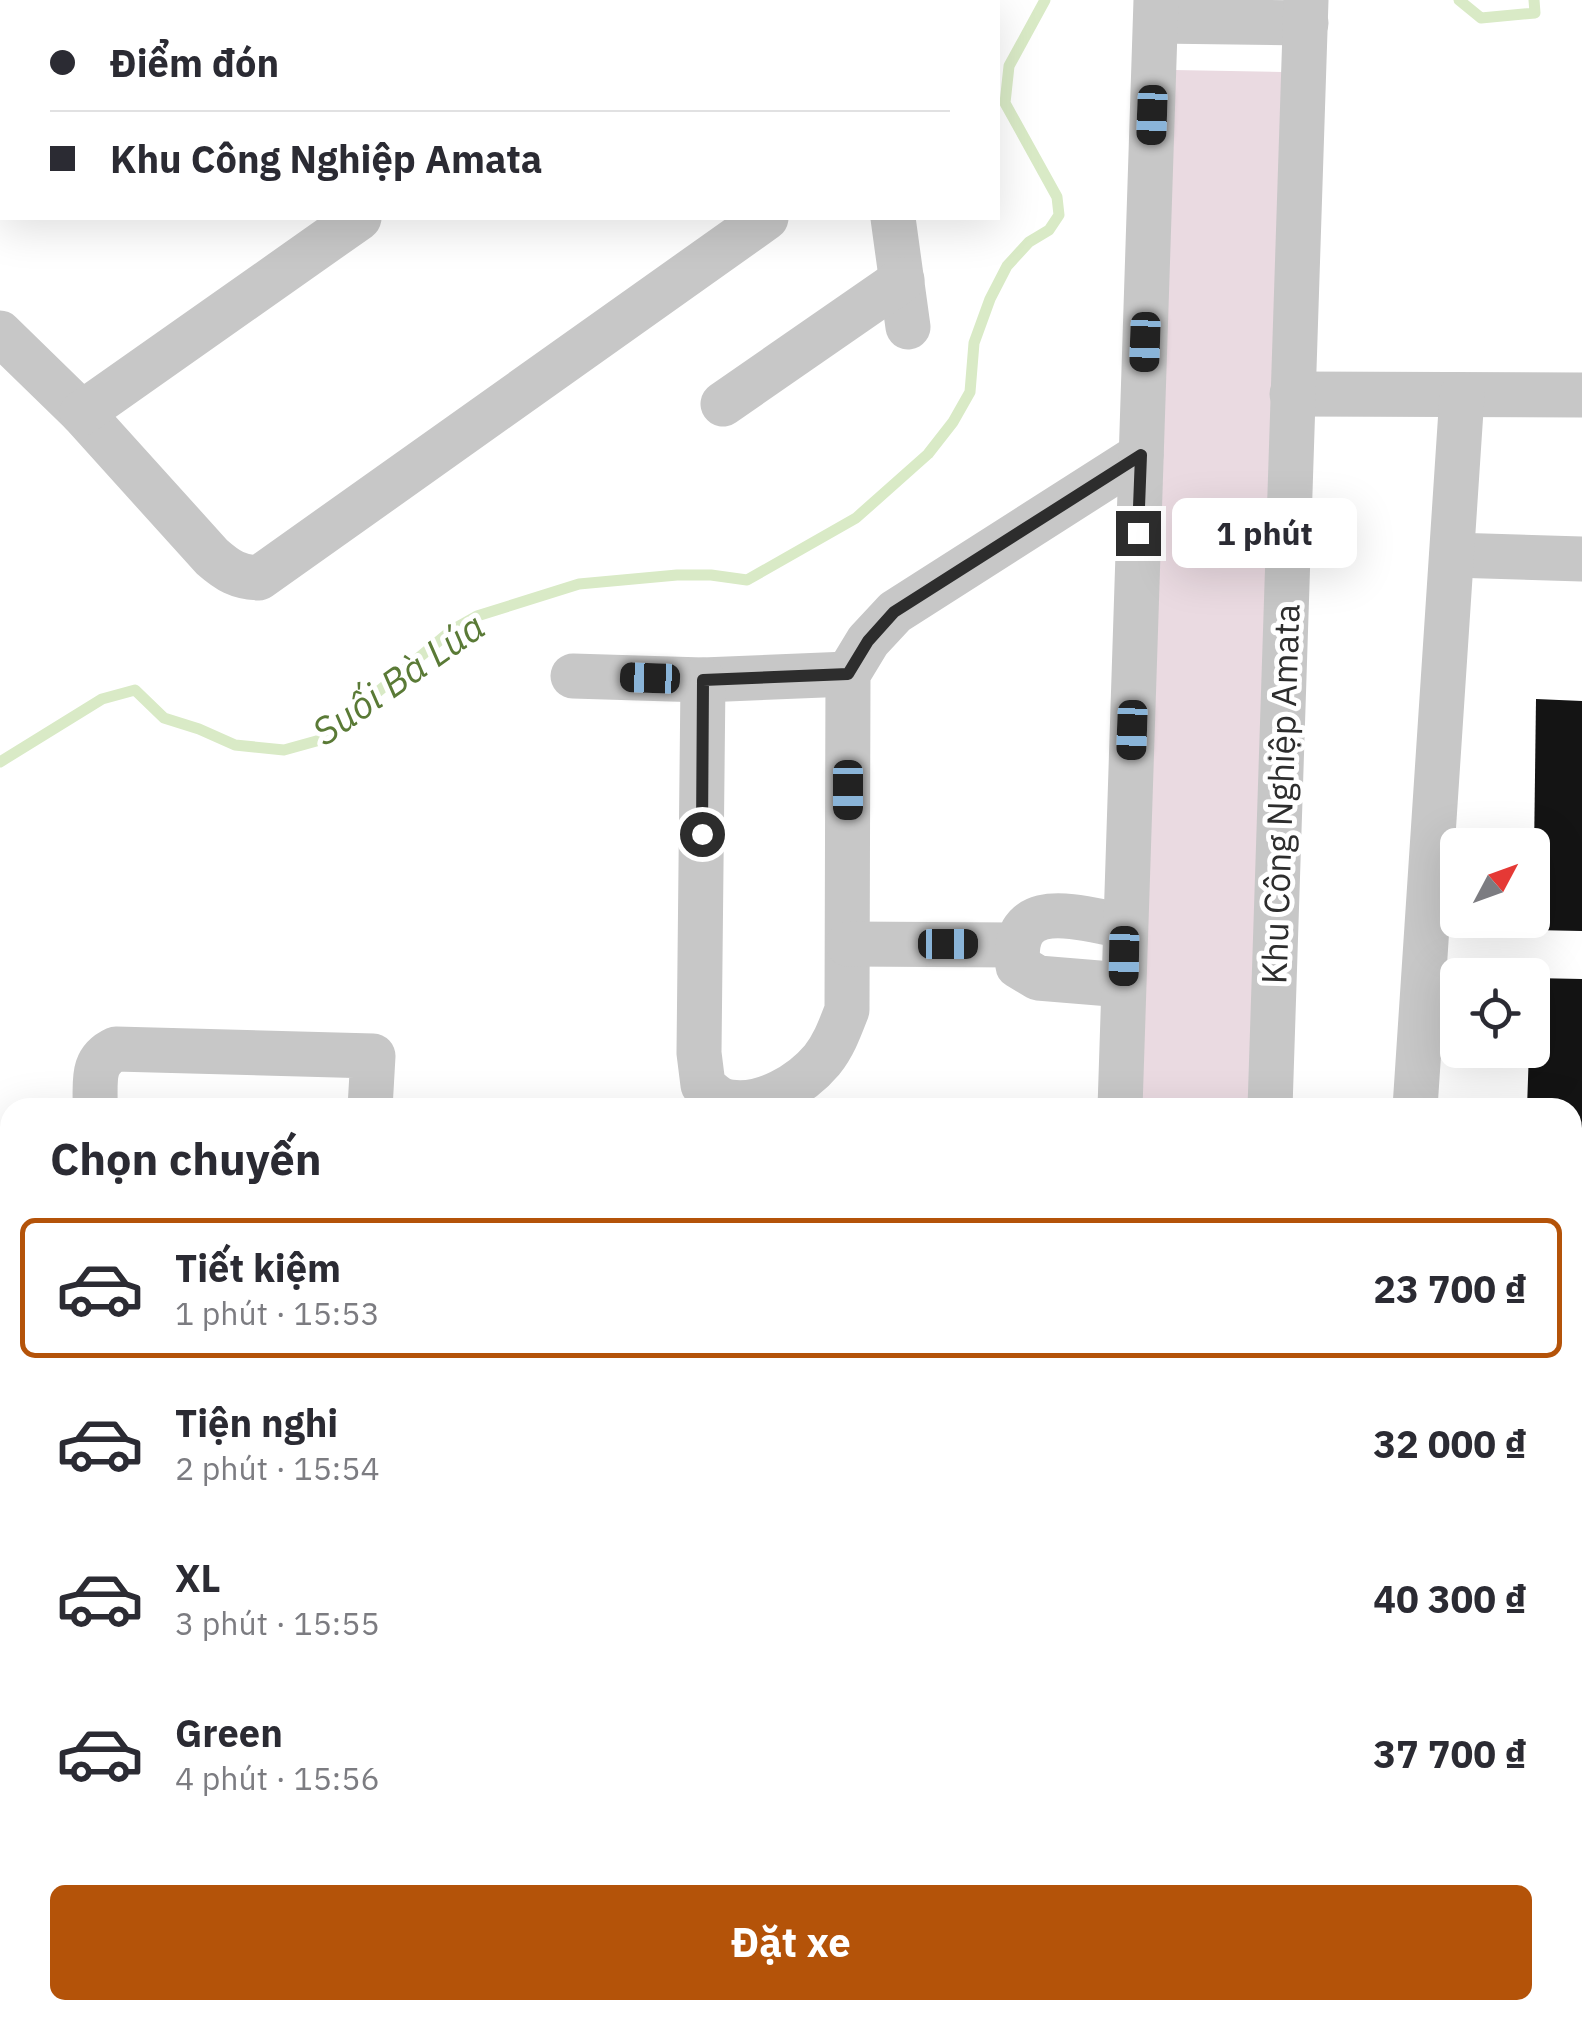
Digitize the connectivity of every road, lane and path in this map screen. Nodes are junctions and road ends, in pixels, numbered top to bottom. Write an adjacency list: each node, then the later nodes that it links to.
1 (1156, 10): 2 (street); 14 (street)
2 (1306, 12): 9 (street, Khu Công Nghiệp Amata)
3 (356, 220): 13 (street)
4 (763, 220): 13 (street)
5 (893, 220): 6 (street)
6 (902, 280): 7 (street); 12 (street)
7 (908, 326)
8 (0, 332): 13 (street)
9 (1292, 394): 10 (street); 29 (street, Khu Công Nghiệp Amata)
10 (1462, 395): 11 (street); 15 (street)
11 (1582, 395)
12 (724, 404)
13 (82, 413)
14 (1141, 455): 17 (street); 20 (street)
15 (1452, 555): 16 (street); 30 (street)
16 (1582, 559)
17 (848, 674): 19 (street); 21 (street)
18 (573, 676): 19 (street)
19 (703, 680): 26 (street)
20 (1125, 926): 22 (street); 23 (street)
21 (848, 944): 22 (street); 27 (street)
22 (1015, 944): 23 (street)
23 (1124, 986): 28 (street)
24 (95, 1098): 25 (street)
25 (371, 1098)
26 (717, 1098)
27 (767, 1098)
28 (1120, 1098)
29 (1270, 1098)
30 (1416, 1098)

